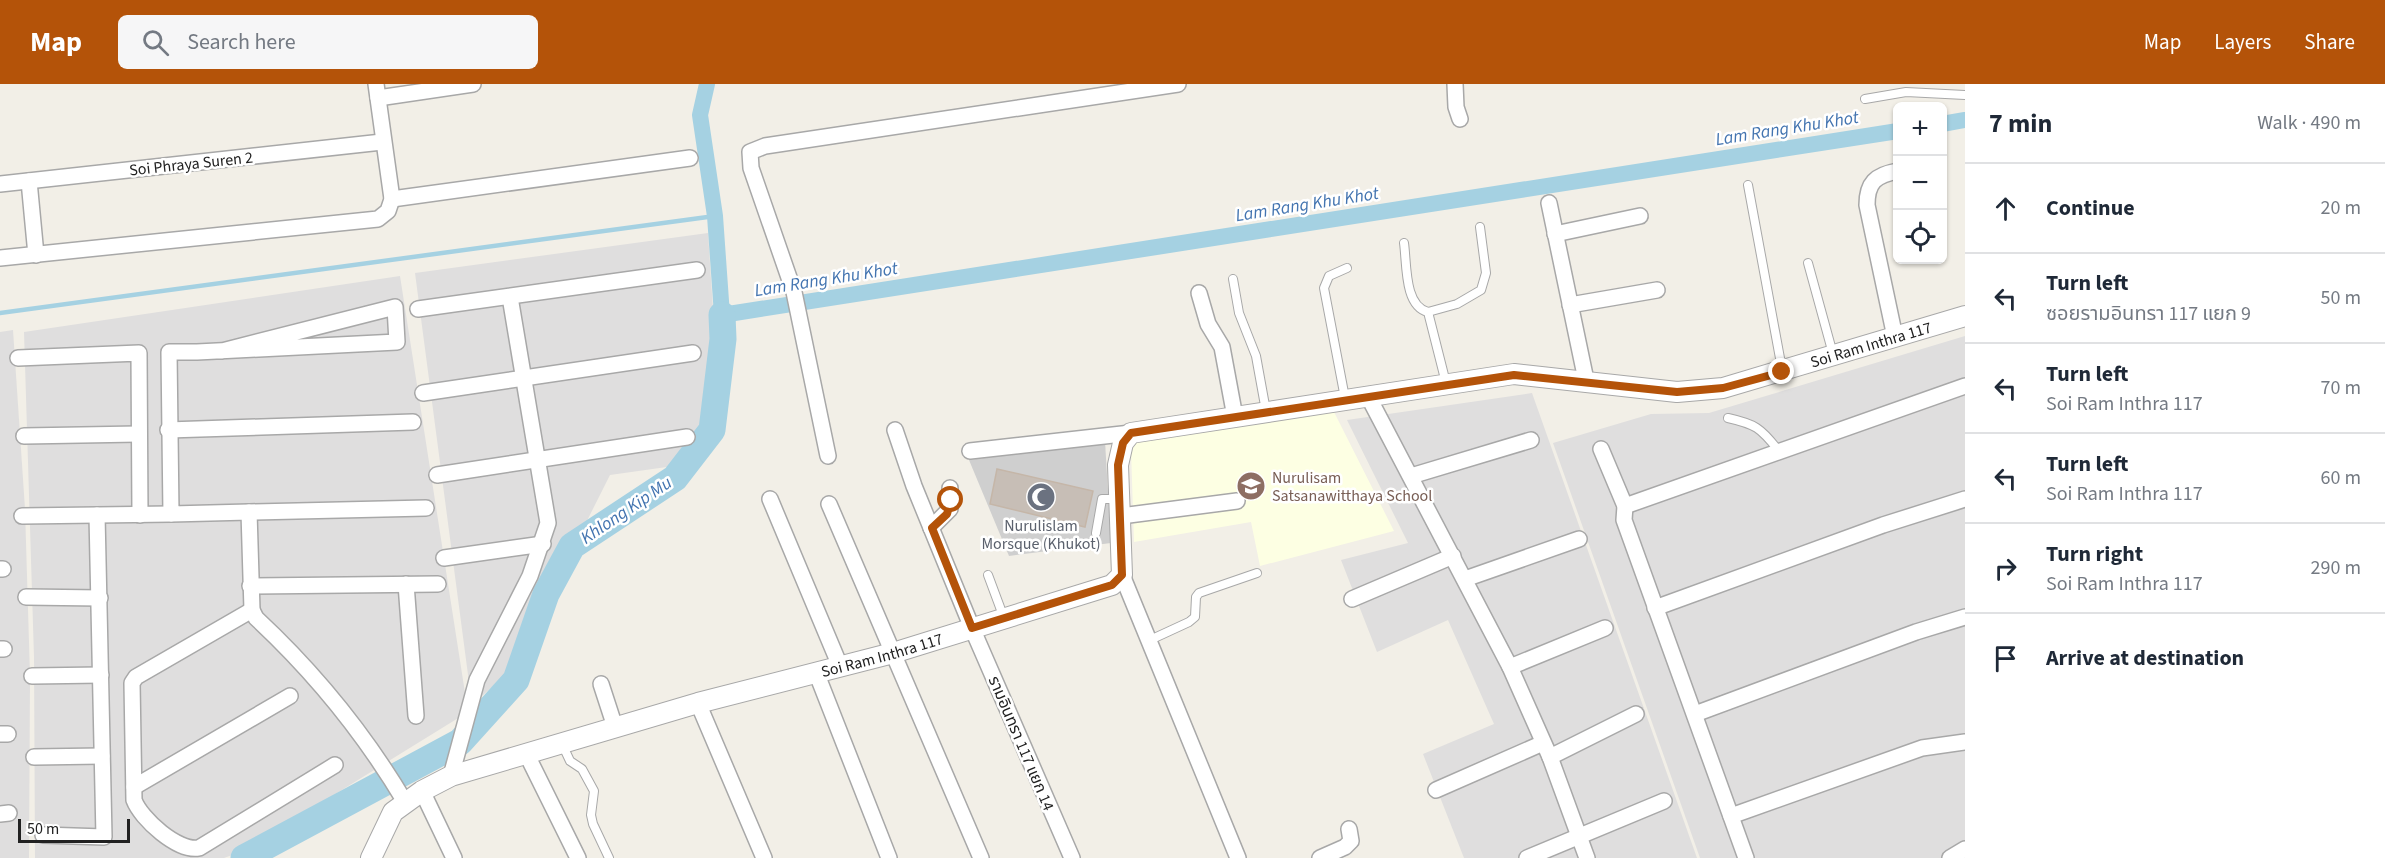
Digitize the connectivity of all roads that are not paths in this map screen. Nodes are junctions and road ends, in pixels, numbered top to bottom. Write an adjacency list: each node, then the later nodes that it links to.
1 (473, 84): 5 (street)
2 (1178, 84): 4 (street)
3 (1455, 84): 8 (street)
4 (1114, 89): 61 (street)
5 (377, 91): 9 (street)
6 (1965, 95): 7 (lane)
7 (1865, 99)
8 (1460, 119)
9 (382, 142): 12 (street, Soi Phraya Suren 2); 15 (street)
10 (690, 158): 15 (street)
11 (1893, 173): 34 (street)
12 (29, 181): 13 (street, Soi Phraya Suren 2); 21 (street)
13 (0, 184)
14 (1748, 185): 39 (lane)
15 (392, 199): 21 (street)
16 (1549, 203): 19 (street)
17 (1640, 216): 19 (street)
18 (1480, 227): 32 (lane)
19 (1555, 234): 30 (street)
20 (1404, 243): 32 (lane)
21 (36, 255): 22 (street)
22 (0, 258)
23 (1808, 263): 37 (lane)
24 (1347, 268): 46 (lane)
25 (697, 270): 29 (street)
26 (1233, 279): 47 (lane)
27 (1657, 290): 30 (street)
28 (1199, 293): 48 (street)
29 (510, 297): 31 (street); 40 (street)
30 (1570, 305): 41 (street)
31 (418, 309)
32 (1428, 312): 42 (lane)
33 (1965, 316): 34 (street, Soi Ram Inthra 117)
34 (1895, 337): 37 (street, Soi Ram Inthra 117)
35 (222, 351): 35 (street); 51 (street)
36 (693, 352): 40 (street)
37 (1833, 355): 39 (street, Soi Ram Inthra 117)
38 (18, 358): 54 (street)
39 (1782, 372): 41 (street, Soi Ram Inthra 117)
40 (524, 378): 44 (street); 62 (street)
41 (1586, 380): 42 (street, Soi Ram Inthra 117)
42 (1446, 383): 45 (street, Soi Ram Inthra 117)
43 (1965, 386): 59 (street)
44 (423, 393)
45 (1368, 396): 46 (street, Soi Ram Inthra 117); 64 (street)
46 (1345, 400): 47 (street, Soi Ram Inthra 117)
47 (1266, 412): 48 (street, Soi Ram Inthra 117)
48 (1234, 417): 53 (street, Soi Ram Inthra 117)
49 (1728, 418): 59 (lane)
50 (413, 422): 51 (street)
51 (168, 430): 74 (street)
52 (895, 430): 78 (street, รามอินทรา 117 แยก 14)
53 (1131, 433): 60 (street); 71 (street)
54 (138, 434): 55 (street); 76 (street)
55 (24, 436)
56 (687, 437): 62 (street)
57 (1531, 440): 64 (street)
58 (1602, 449): 70 (street)
59 (1778, 450): 70 (street)
60 (970, 451)
61 (828, 456)
62 (538, 460): 63 (street); 81 (street)
63 (437, 475)
64 (1411, 476): 82 (street)
65 (951, 488): 78 (street)
66 (770, 499): 102 (street)
67 (1965, 500): 94 (street)
68 (1237, 501): 71 (street)
69 (829, 504): 101 (street)
70 (1625, 506): 94 (street)
71 (1120, 507): 79 (lane); 86 (street)
72 (426, 508): 73 (street)
73 (249, 512): 74 (street); 90 (street)
74 (171, 514): 76 (street)
75 (97, 515): 76 (street); 77 (street); 92 (street)
76 (140, 515)
77 (22, 516)
78 (932, 528): 98 (street, รามอินทรา 117 แยก 14)
79 (1096, 533)
80 (1579, 539): 87 (street)
81 (543, 544): 83 (street); 122 (street)
82 (1453, 556): 87 (street); 93 (street)
83 (444, 558)
84 (1257, 573): 100 (lane)
85 (988, 575): 97 (lane)
86 (1122, 575): 97 (street, Soi Ram Inthra 117); 100 (street)
87 (1465, 579): 103 (street)
88 (406, 584): 89 (street); 90 (street); 112 (street)
89 (438, 584)
90 (250, 586): 95 (street)
91 (26, 597): 92 (street)
92 (100, 598): 105 (street)
93 (1352, 598)
94 (1655, 608): 111 (street)
95 (252, 610): 123 (street); 127 (street)
96 (1965, 616): 111 (street)
97 (1004, 618): 98 (street, Soi Ram Inthra 117)
98 (972, 628): 101 (street, Soi Ram Inthra 117); 140 (street, รามอินทรา 117 แยก 14)
99 (1605, 628): 103 (street)
100 (1150, 640): 141 (street)
101 (893, 653): 102 (street, Soi Ram Inthra 117); 139 (street)
102 (840, 666): 104 (street, Soi Ram Inthra 117)
103 (1510, 667): 115 (street)
104 (816, 672): 109 (street, Soi Ram Inthra 117); 138 (street)
105 (101, 675): 106 (street); 118 (street)
106 (32, 676)
107 (601, 684): 113 (street)
108 (290, 696): 123 (street)
109 (698, 703): 113 (street, Soi Ram Inthra 117); 137 (street)
110 (1636, 714): 120 (street)
111 (1695, 714): 128 (street)
112 (416, 716)
113 (615, 727): 114 (street, Soi Ram Inthra 117)
114 (561, 742): 117 (street, Soi Ram Inthra 117); 136 (lane)
115 (1544, 742): 120 (street); 124 (street)
116 (1965, 742): 128 (street)
117 (526, 753): 122 (street, Soi Ram Inthra 117); 135 (street)
118 (102, 756): 119 (street); 130 (street)
119 (34, 757)
120 (1550, 757): 131 (street)
121 (335, 765): 123 (street)
122 (453, 767): 125 (street, Soi Ram Inthra 117)
123 (134, 787)
124 (1436, 790)
125 (422, 791): 127 (street, Soi Ram Inthra 117); 134 (street)
126 (1664, 801): 131 (street)
127 (405, 802): 133 (street, Soi Ram Inthra 117)
128 (1731, 816): 145 (street)
129 (1349, 829): 142 (street)
130 (43, 835)
131 (1578, 837): 143 (street); 144 (street)
132 (1965, 849): 146 (street)
133 (371, 858)
134 (454, 858)
135 (578, 858)
136 (609, 858)
137 (764, 858)
138 (889, 858)
139 (981, 858)
140 (1072, 858)
141 (1238, 858)
142 (1320, 858)
143 (1527, 858)
144 (1587, 858)
145 (1746, 858)
146 (1950, 858)

